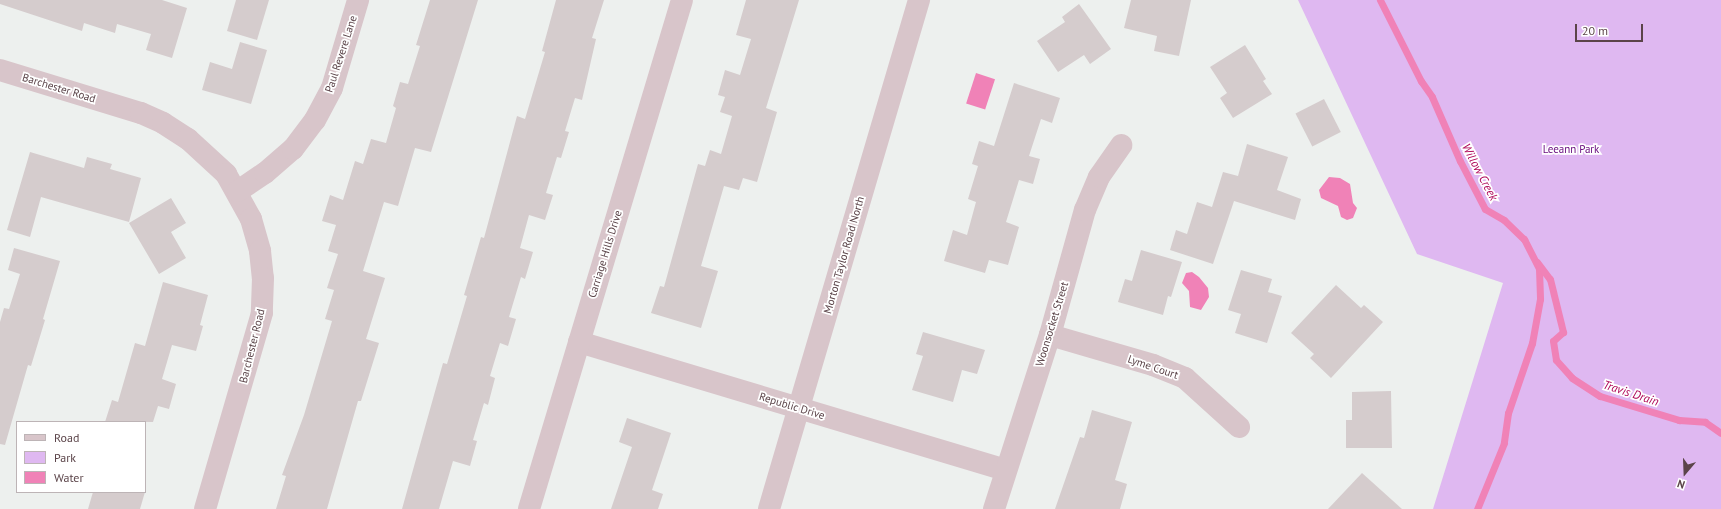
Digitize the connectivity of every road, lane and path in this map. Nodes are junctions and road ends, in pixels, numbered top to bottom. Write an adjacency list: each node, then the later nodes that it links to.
1 (358, 0): 6 (street, Paul Revere Lane)
2 (682, 0): 8 (street, Carriage Hills Drive)
3 (919, 0): 9 (street, Morton Taylor Road North)
4 (0, 70): 6 (street, Barchester Road)
5 (1121, 144): 7 (street, Woonsocket Street)
6 (238, 191): 12 (street, Barchester Road)
7 (1050, 335): 10 (street, Lyme Court); 11 (street, Woonsocket Street)
8 (579, 342): 9 (street, Republic Drive); 13 (street, Carriage Hills Drive)
9 (799, 408): 11 (street, Republic Drive); 14 (street, Morton Taylor Road North)
10 (1240, 427)
11 (1005, 470): 15 (street, Woonsocket Street)
12 (205, 509)
13 (528, 509)
14 (768, 509)
15 (994, 509)

